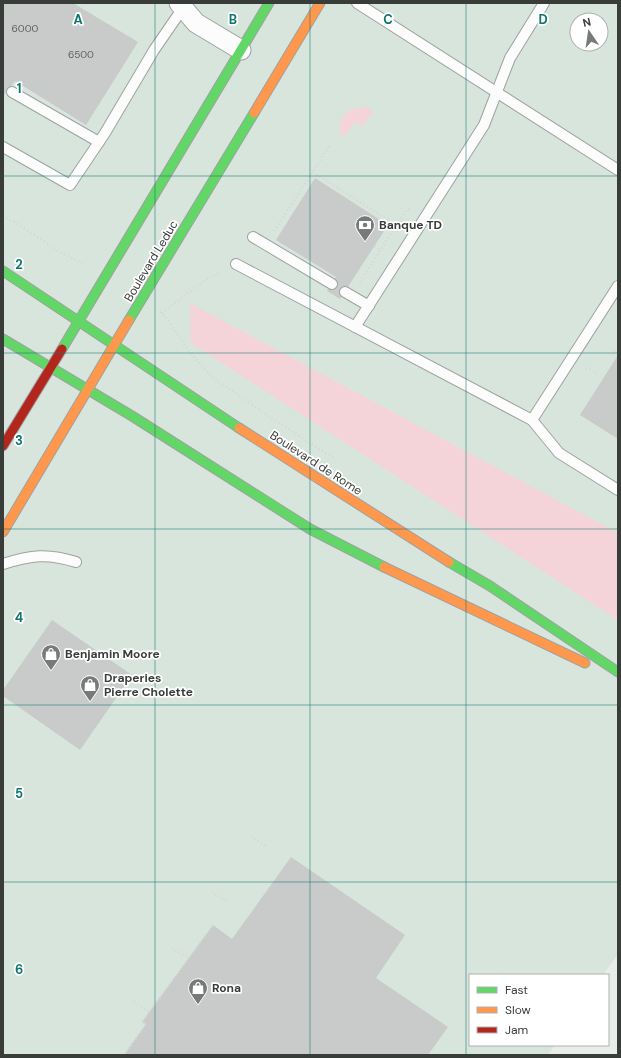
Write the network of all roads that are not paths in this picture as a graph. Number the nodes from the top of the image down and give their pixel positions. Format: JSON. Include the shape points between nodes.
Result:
{"nodes":[{"id":1,"x":269,"y":3,"type":"edge"},
{"id":2,"x":320,"y":3,"type":"edge"},
{"id":3,"x":357,"y":3,"type":"edge"},
{"id":4,"x":544,"y":3,"type":"edge"},
{"id":5,"x":183,"y":5,"type":"edge"},
{"id":6,"x":241,"y":50,"type":"junction"},
{"id":7,"x":12,"y":92,"type":"dead end"},
{"id":8,"x":496,"y":92,"type":"junction"},
{"id":9,"x":99,"y":142,"type":"junction"},
{"id":10,"x":3,"y":147,"type":"edge"},
{"id":11,"x":618,"y":170,"type":"edge"},
{"id":12,"x":253,"y":237,"type":"dead end"},
{"id":13,"x":236,"y":264,"type":"road end"},
{"id":14,"x":3,"y":271,"type":"edge"},
{"id":15,"x":332,"y":284,"type":"dead end"},
{"id":16,"x":618,"y":286,"type":"edge"},
{"id":17,"x":345,"y":292,"type":"dead end"},
{"id":18,"x":369,"y":306,"type":"junction"},
{"id":19,"x":78,"y":322,"type":"junction"},
{"id":20,"x":355,"y":327,"type":"junction"},
{"id":21,"x":3,"y":338,"type":"edge"},
{"id":22,"x":114,"y":346,"type":"junction"},
{"id":23,"x":50,"y":368,"type":"junction"},
{"id":24,"x":87,"y":389,"type":"junction"},
{"id":25,"x":532,"y":420,"type":"junction"},
{"id":26,"x":3,"y":446,"type":"edge"},
{"id":27,"x":618,"y":490,"type":"edge"},
{"id":28,"x":3,"y":532,"type":"edge"},
{"id":29,"x":76,"y":562,"type":"dead end"},
{"id":30,"x":3,"y":564,"type":"edge"},
{"id":31,"x":618,"y":672,"type":"edge"},
{"id":32,"x":618,"y":678,"type":"edge"}],
"edges":[{"from":1,"to":6,"type":"main road"},
{"from":2,"to":22,"type":"main road","name":"Boulevard Leduc"},
{"from":3,"to":8,"type":"lane"},
{"from":4,"to":8,"type":"lane","via":[[510,58]]},
{"from":5,"to":6,"type":"street","via":[[196,23]]},
{"from":5,"to":9,"type":"lane"},
{"from":6,"to":19,"type":"main road"},
{"from":7,"to":9,"type":"lane"},
{"from":8,"to":11,"type":"lane"},
{"from":8,"to":18,"type":"lane","via":[[484,125]]},
{"from":9,"to":10,"type":"lane","via":[[70,185]]},
{"from":12,"to":15,"type":"lane"},
{"from":13,"to":20,"type":"lane"},
{"from":14,"to":19,"type":"main road","name":"Boulevard de Rome"},
{"from":16,"to":25,"type":"lane"},
{"from":17,"to":18,"type":"lane"},
{"from":18,"to":20,"type":"lane"},
{"from":19,"to":22,"type":"main road","name":"Boulevard de Rome"},
{"from":19,"to":23,"type":"main road"},
{"from":20,"to":25,"type":"lane"},
{"from":21,"to":23,"type":"main road"},
{"from":22,"to":24,"type":"main road","name":"Boulevard Leduc"},
{"from":22,"to":31,"type":"main road","name":"Boulevard de Rome","via":[[428,549],[490,586]]},
{"from":23,"to":24,"type":"main road"},
{"from":23,"to":26,"type":"main road"},
{"from":24,"to":28,"type":"main road","name":"Boulevard Leduc"},
{"from":24,"to":32,"type":"main road","via":[[310,529],[355,553]]},
{"from":25,"to":27,"type":"lane","via":[[559,453]]},
{"from":29,"to":30,"type":"lane","via":[[61,557],[36,556]]}]}
